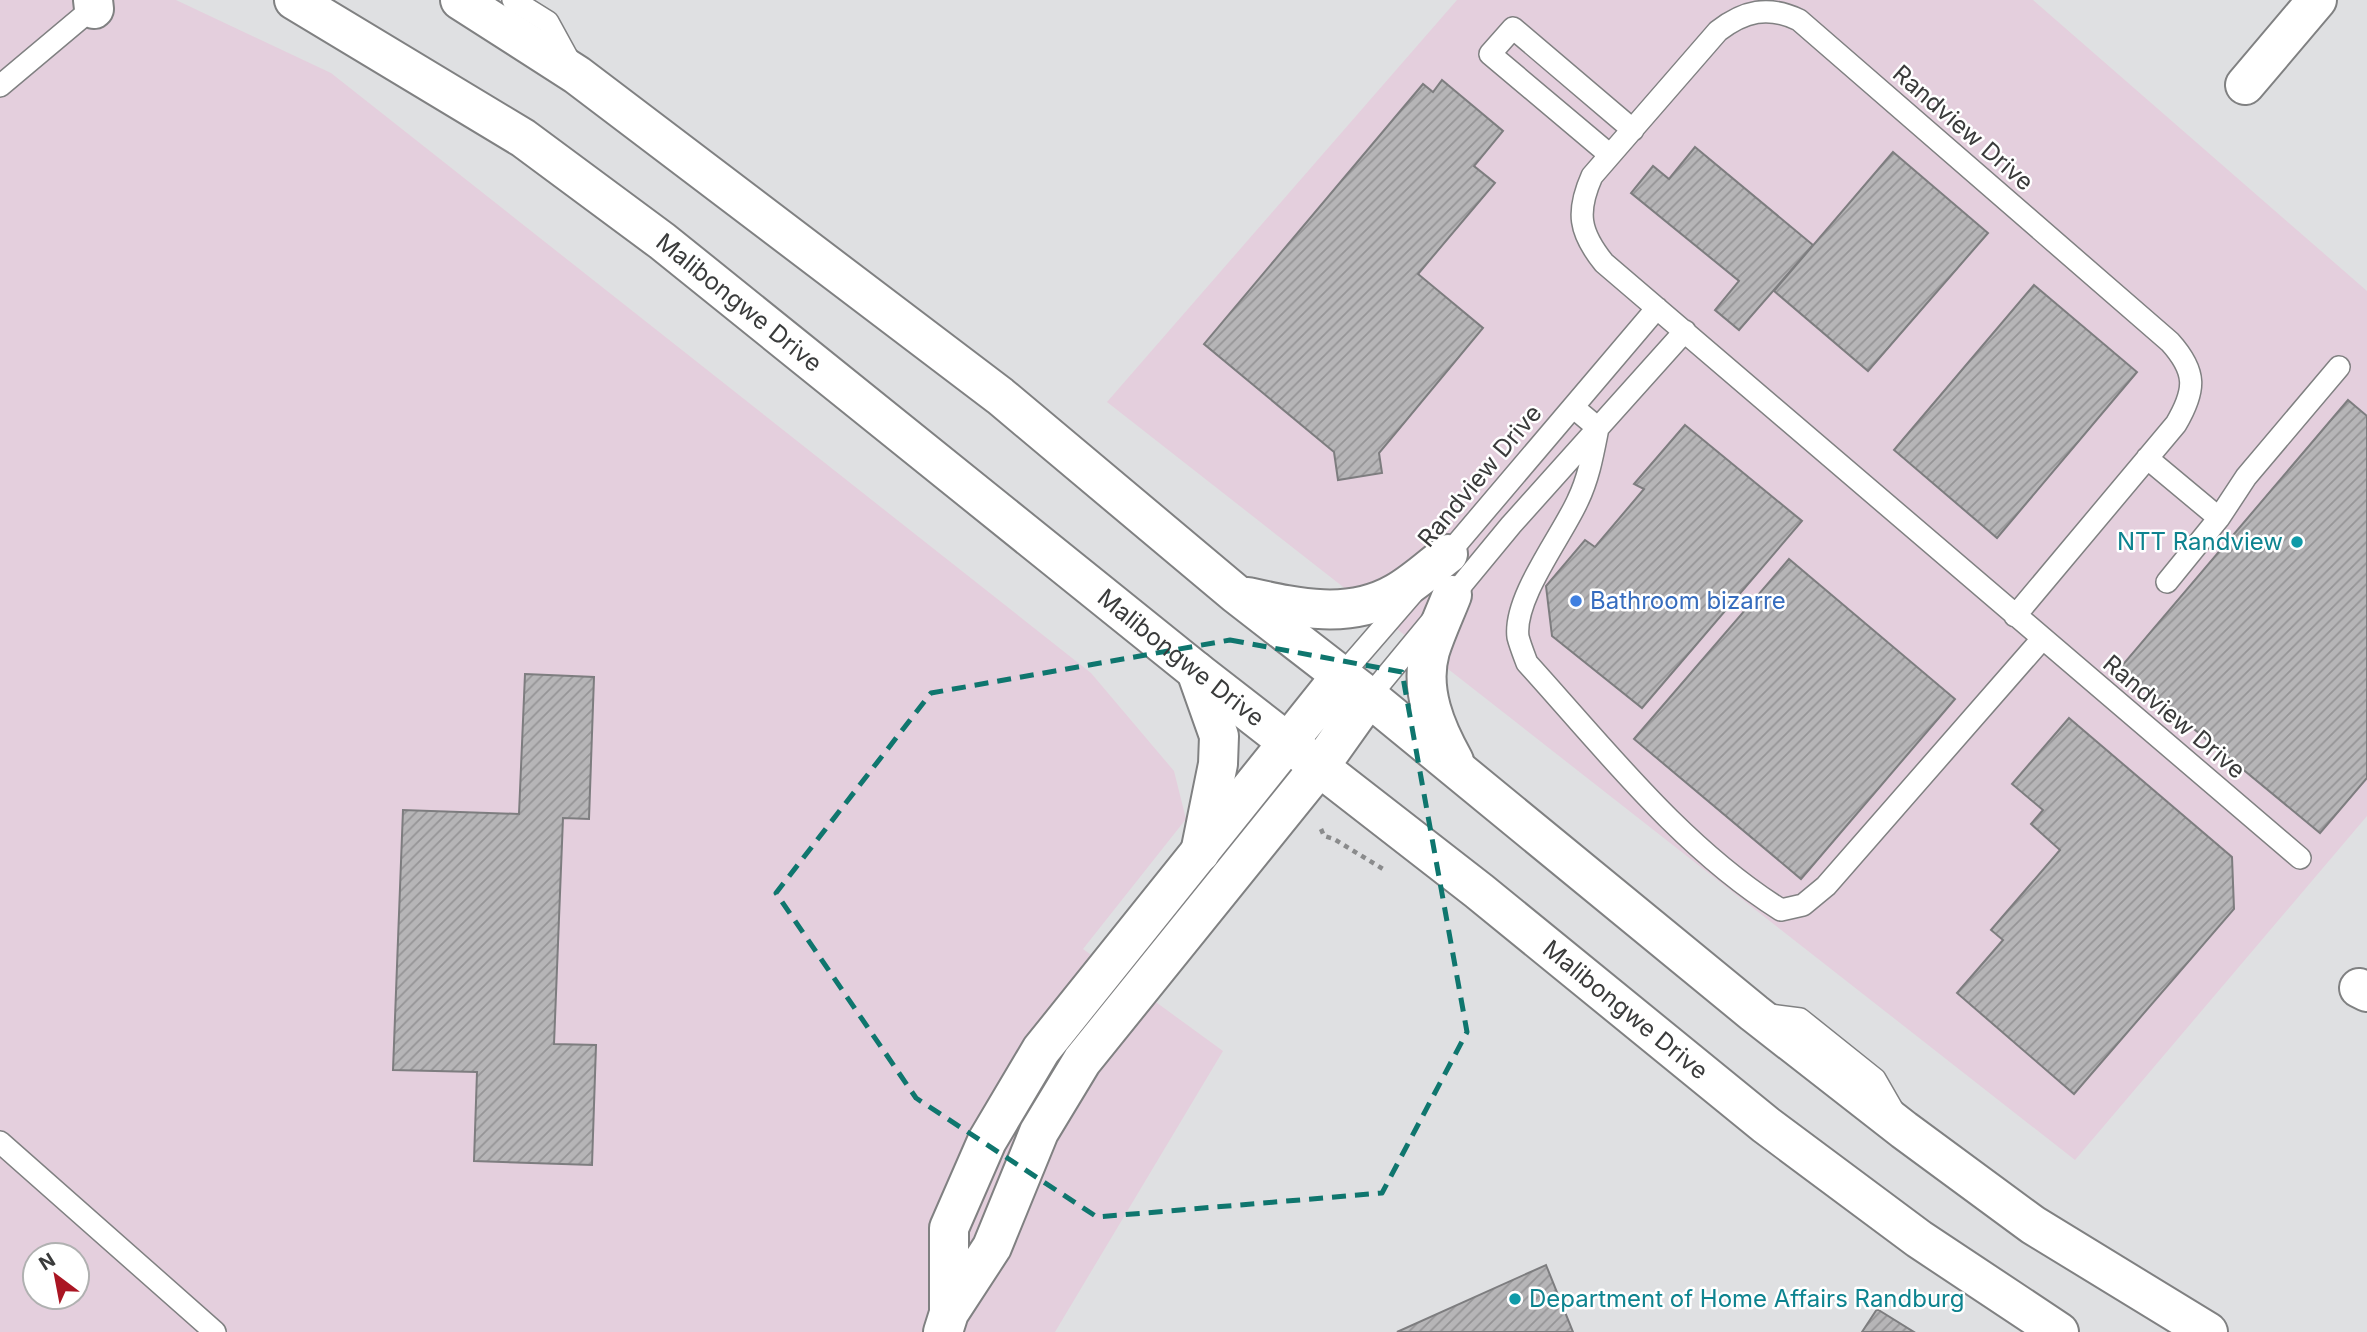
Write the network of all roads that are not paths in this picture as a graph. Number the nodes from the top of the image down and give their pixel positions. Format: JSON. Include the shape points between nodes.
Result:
{"nodes":[{"id":1,"x":294,"y":0,"type":"edge"},
{"id":2,"x":460,"y":0,"type":"edge"},
{"id":3,"x":513,"y":0,"type":"edge"},
{"id":4,"x":2317,"y":0,"type":"edge"},
{"id":5,"x":96,"y":3,"type":"edge"},
{"id":6,"x":577,"y":75,"type":"junction"},
{"id":7,"x":2245,"y":85,"type":"dead end"},
{"id":8,"x":0,"y":86,"type":"edge"},
{"id":9,"x":1633,"y":130,"type":"junction"},
{"id":10,"x":1611,"y":155,"type":"junction"},
{"id":11,"x":1657,"y":308,"type":"junction"},
{"id":12,"x":1685,"y":331,"type":"junction"},
{"id":13,"x":2339,"y":367,"type":"dead end"},
{"id":14,"x":1573,"y":407,"type":"junction"},
{"id":15,"x":1598,"y":428,"type":"junction"},
{"id":16,"x":2147,"y":458,"type":"junction"},
{"id":17,"x":2219,"y":518,"type":"junction"},
{"id":18,"x":1448,"y":554,"type":"junction"},
{"id":19,"x":2168,"y":582,"type":"dead end"},
{"id":20,"x":1236,"y":594,"type":"junction"},
{"id":21,"x":1452,"y":594,"type":"junction"},
{"id":22,"x":2015,"y":616,"type":"junction"},
{"id":23,"x":2042,"y":639,"type":"junction"},
{"id":24,"x":1196,"y":671,"type":"junction"},
{"id":25,"x":1355,"y":686,"type":"junction"},
{"id":26,"x":1289,"y":742,"type":"junction"},
{"id":27,"x":1320,"y":766,"type":"junction"},
{"id":28,"x":1460,"y":771,"type":"junction"},
{"id":29,"x":1200,"y":853,"type":"junction"},
{"id":30,"x":2300,"y":858,"type":"dead end"},
{"id":31,"x":0,"y":1142,"type":"edge"},
{"id":32,"x":946,"y":1323,"type":"edge"},
{"id":33,"x":215,"y":1332,"type":"edge"},
{"id":34,"x":2059,"y":1332,"type":"edge"},
{"id":35,"x":2208,"y":1332,"type":"edge"}],
"edges":[{"from":1,"to":24,"type":"main road","name":"Malibongwe Drive","via":[[523,138],[662,241]]},
{"from":2,"to":6,"type":"main road"},
{"from":3,"to":6,"type":"lane","via":[[548,22]]},
{"from":4,"to":7,"type":"main road"},
{"from":5,"to":8,"type":"lane"},
{"from":6,"to":20,"type":"main road","via":[[1000,396]]},
{"from":9,"to":10,"type":"lane","name":"Randview Drive"},
{"from":9,"to":10,"type":"lane","via":[[1513,28],[1490,54]]},
{"from":9,"to":16,"type":"lane","name":"Randview Drive","via":[[1732,20],[1769,11],[1799,20],[2182,355],[2190,371],[2187,405]]},
{"from":10,"to":11,"type":"lane","name":"Randview Drive","via":[[1592,176],[1584,196],[1581,213],[1586,233],[1604,263]]},
{"from":11,"to":12,"type":"lane","name":"Randview Drive"},
{"from":11,"to":14,"type":"lane","name":"Randview Drive"},
{"from":12,"to":15,"type":"lane"},
{"from":12,"to":22,"type":"lane","name":"Randview Drive"},
{"from":13,"to":17,"type":"lane","via":[[2246,477]]},
{"from":14,"to":15,"type":"lane"},
{"from":14,"to":18,"type":"lane","name":"Randview Drive"},
{"from":15,"to":21,"type":"lane"},
{"from":15,"to":23,"type":"lane","via":[[1579,500],[1522,607],[1518,636],[1527,663],[1659,811],[1781,910],[1803,905],[1826,886]]},
{"from":16,"to":17,"type":"lane"},
{"from":16,"to":22,"type":"lane","name":"Randview Drive"},
{"from":17,"to":19,"type":"lane"},
{"from":18,"to":20,"type":"main road","via":[[1395,593],[1361,606],[1321,610]]},
{"from":18,"to":25,"type":"lane","name":"Randview Drive"},
{"from":20,"to":25,"type":"main road"},
{"from":21,"to":25,"type":"lane"},
{"from":21,"to":28,"type":"main road","via":[[1429,654],[1427,692],[1438,732]]},
{"from":22,"to":23,"type":"lane","name":"Randview Drive"},
{"from":23,"to":30,"type":"lane","name":"Randview Drive"},
{"from":24,"to":26,"type":"main road","name":"Malibongwe Drive"},
{"from":24,"to":29,"type":"main road","via":[[1219,736],[1218,764]]},
{"from":25,"to":26,"type":"main road"},
{"from":25,"to":27,"type":"main road"},
{"from":25,"to":28,"type":"main road"},
{"from":26,"to":27,"type":"main road","name":"Malibongwe Drive"},
{"from":26,"to":29,"type":"main road"},
{"from":27,"to":32,"type":"main road","via":[[1082,1061],[1039,1132],[992,1247]]},
{"from":27,"to":34,"type":"main road","name":"Malibongwe Drive","via":[[1766,1125],[1919,1239]]},
{"from":28,"to":35,"type":"main road","via":[[1904,1130],[2033,1225]]},
{"from":29,"to":32,"type":"main road","via":[[1041,1050],[987,1141],[948,1228]]},
{"from":31,"to":33,"type":"lane"}]}
